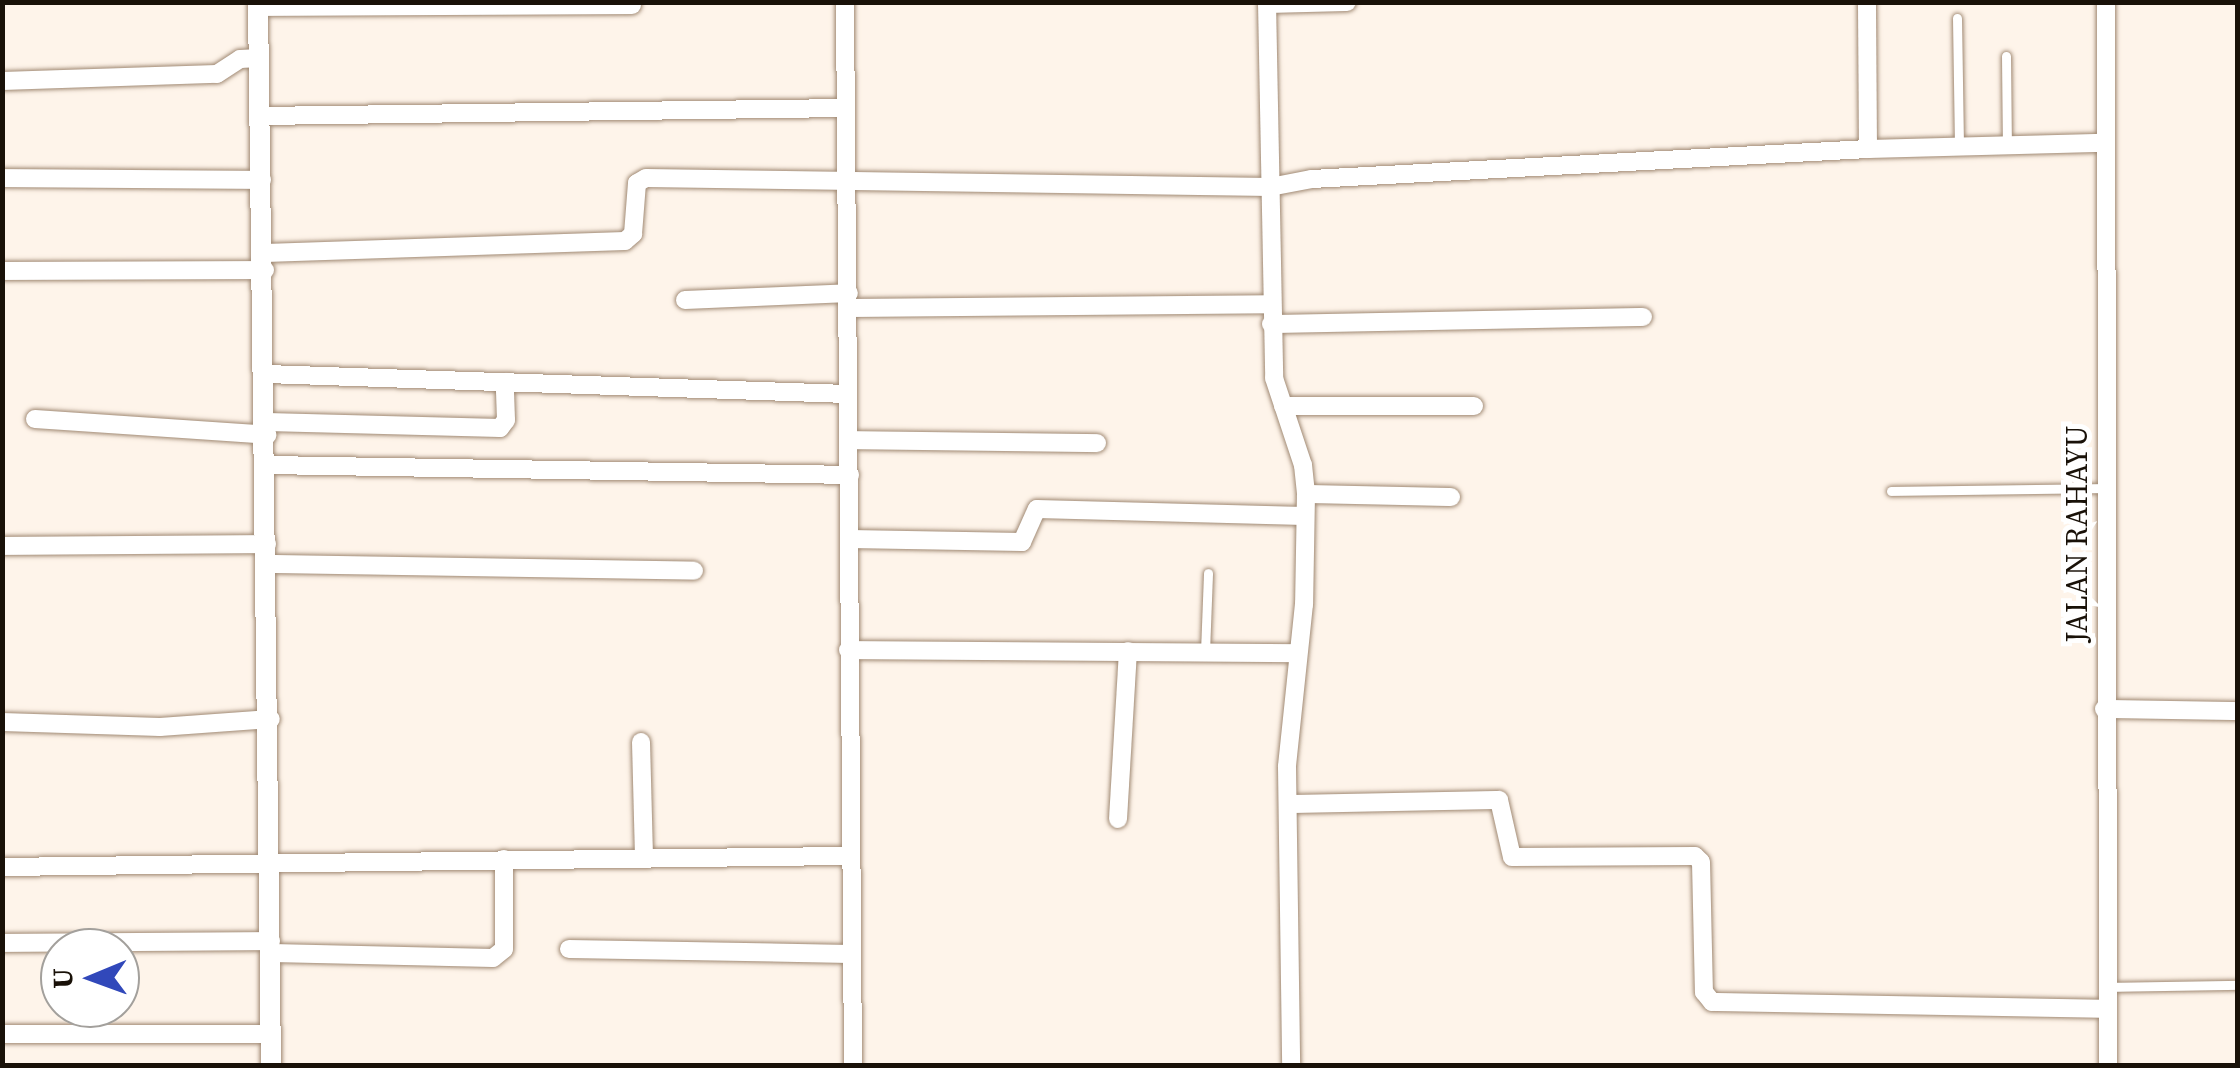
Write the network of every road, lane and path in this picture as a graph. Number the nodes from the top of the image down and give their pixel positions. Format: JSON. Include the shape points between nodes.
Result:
{"nodes":[{"id":1,"x":845,"y":2,"type":"edge"},
{"id":2,"x":1346,"y":2,"type":"edge"},
{"id":3,"x":1867,"y":2,"type":"edge"},
{"id":4,"x":2106,"y":2,"type":"edge"},
{"id":5,"x":1267,"y":3,"type":"edge"},
{"id":6,"x":258,"y":5,"type":"edge"},
{"id":7,"x":632,"y":5,"type":"dead end"},
{"id":8,"x":1956,"y":18,"type":"dead end"},
{"id":9,"x":2006,"y":56,"type":"dead end"},
{"id":10,"x":259,"y":58,"type":"junction"},
{"id":11,"x":2,"y":81,"type":"edge"},
{"id":12,"x":846,"y":108,"type":"junction"},
{"id":13,"x":259,"y":116,"type":"junction"},
{"id":14,"x":2105,"y":144,"type":"junction"},
{"id":15,"x":2007,"y":146,"type":"junction"},
{"id":16,"x":1959,"y":148,"type":"junction"},
{"id":17,"x":1868,"y":149,"type":"junction"},
{"id":18,"x":2,"y":178,"type":"edge"},
{"id":19,"x":847,"y":178,"type":"junction"},
{"id":20,"x":262,"y":180,"type":"junction"},
{"id":21,"x":1270,"y":187,"type":"junction"},
{"id":22,"x":265,"y":261,"type":"junction"},
{"id":23,"x":2,"y":272,"type":"edge"},
{"id":24,"x":686,"y":300,"type":"dead end"},
{"id":25,"x":849,"y":301,"type":"junction"},
{"id":26,"x":1271,"y":304,"type":"junction"},
{"id":27,"x":1643,"y":317,"type":"dead end"},
{"id":28,"x":1271,"y":324,"type":"junction"},
{"id":29,"x":266,"y":374,"type":"junction"},
{"id":30,"x":505,"y":382,"type":"junction"},
{"id":31,"x":848,"y":394,"type":"junction"},
{"id":32,"x":1282,"y":406,"type":"junction"},
{"id":33,"x":1474,"y":406,"type":"dead end"},
{"id":34,"x":35,"y":419,"type":"dead end"},
{"id":35,"x":267,"y":428,"type":"junction"},
{"id":36,"x":850,"y":440,"type":"junction"},
{"id":37,"x":1097,"y":443,"type":"dead end"},
{"id":38,"x":268,"y":464,"type":"junction"},
{"id":39,"x":850,"y":475,"type":"junction"},
{"id":40,"x":2105,"y":488,"type":"junction"},
{"id":41,"x":1890,"y":491,"type":"dead end"},
{"id":42,"x":1306,"y":494,"type":"junction"},
{"id":43,"x":1452,"y":497,"type":"dead end"},
{"id":44,"x":1304,"y":516,"type":"junction"},
{"id":45,"x":850,"y":539,"type":"junction"},
{"id":46,"x":2,"y":546,"type":"edge"},
{"id":47,"x":267,"y":554,"type":"junction"},
{"id":48,"x":694,"y":571,"type":"dead end"},
{"id":49,"x":1208,"y":573,"type":"dead end"},
{"id":50,"x":848,"y":650,"type":"junction"},
{"id":51,"x":1128,"y":652,"type":"junction"},
{"id":52,"x":1205,"y":652,"type":"junction"},
{"id":53,"x":1296,"y":653,"type":"junction"},
{"id":54,"x":2104,"y":709,"type":"junction"},
{"id":55,"x":2238,"y":711,"type":"edge"},
{"id":56,"x":271,"y":719,"type":"junction"},
{"id":57,"x":2,"y":722,"type":"edge"},
{"id":58,"x":642,"y":742,"type":"dead end"},
{"id":59,"x":1288,"y":804,"type":"junction"},
{"id":60,"x":1118,"y":819,"type":"dead end"},
{"id":61,"x":846,"y":856,"type":"junction"},
{"id":62,"x":644,"y":857,"type":"junction"},
{"id":63,"x":273,"y":859,"type":"junction"},
{"id":64,"x":504,"y":859,"type":"junction"},
{"id":65,"x":2,"y":867,"type":"edge"},
{"id":66,"x":2,"y":944,"type":"edge"},
{"id":67,"x":272,"y":947,"type":"junction"},
{"id":68,"x":569,"y":949,"type":"dead end"},
{"id":69,"x":850,"y":954,"type":"junction"},
{"id":70,"x":2238,"y":985,"type":"edge"},
{"id":71,"x":2107,"y":986,"type":"junction"},
{"id":72,"x":2107,"y":1009,"type":"junction"},
{"id":73,"x":2,"y":1034,"type":"edge"},
{"id":74,"x":272,"y":1034,"type":"junction"},
{"id":75,"x":271,"y":1066,"type":"edge"},
{"id":76,"x":852,"y":1066,"type":"edge"},
{"id":77,"x":1291,"y":1066,"type":"edge"},
{"id":78,"x":2108,"y":1066,"type":"edge"}],
"edges":[{"from":1,"to":12,"type":"street"},
{"from":2,"to":5,"type":"street"},
{"from":3,"to":17,"type":"street"},
{"from":4,"to":14,"type":"street","name":"JALAN RAHAYU"},
{"from":5,"to":21,"type":"street"},
{"from":6,"to":7,"type":"street"},
{"from":6,"to":10,"type":"street"},
{"from":8,"to":16,"type":"lane"},
{"from":9,"to":15,"type":"lane"},
{"from":10,"to":11,"type":"street","via":[[240,59],[217,74]]},
{"from":10,"to":13,"type":"street"},
{"from":12,"to":13,"type":"street"},
{"from":12,"to":19,"type":"street"},
{"from":13,"to":20,"type":"street"},
{"from":14,"to":15,"type":"street"},
{"from":14,"to":40,"type":"street","name":"JALAN RAHAYU"},
{"from":15,"to":16,"type":"street"},
{"from":16,"to":17,"type":"street"},
{"from":17,"to":21,"type":"street","via":[[1312,179]]},
{"from":18,"to":20,"type":"street"},
{"from":19,"to":21,"type":"street"},
{"from":19,"to":22,"type":"street","via":[[646,178],[637,183],[633,234],[626,241]]},
{"from":19,"to":25,"type":"street"},
{"from":20,"to":22,"type":"street"},
{"from":21,"to":26,"type":"street"},
{"from":22,"to":23,"type":"street"},
{"from":22,"to":29,"type":"street"},
{"from":24,"to":25,"type":"street"},
{"from":25,"to":26,"type":"street"},
{"from":25,"to":31,"type":"street"},
{"from":26,"to":28,"type":"street"},
{"from":27,"to":28,"type":"street"},
{"from":28,"to":32,"type":"street"},
{"from":29,"to":30,"type":"street"},
{"from":29,"to":35,"type":"street"},
{"from":30,"to":31,"type":"street"},
{"from":30,"to":35,"type":"street","via":[[506,420],[500,428]]},
{"from":31,"to":36,"type":"street"},
{"from":32,"to":33,"type":"street"},
{"from":32,"to":42,"type":"street"},
{"from":34,"to":35,"type":"street"},
{"from":35,"to":38,"type":"street"},
{"from":36,"to":37,"type":"street"},
{"from":36,"to":39,"type":"street"},
{"from":38,"to":39,"type":"street"},
{"from":38,"to":47,"type":"street"},
{"from":39,"to":45,"type":"street"},
{"from":40,"to":41,"type":"lane"},
{"from":40,"to":54,"type":"street","name":"JALAN RAHAYU"},
{"from":42,"to":43,"type":"street"},
{"from":42,"to":44,"type":"street"},
{"from":44,"to":45,"type":"street","via":[[1037,509],[1022,542]]},
{"from":44,"to":53,"type":"street","via":[[1305,589]]},
{"from":45,"to":50,"type":"street"},
{"from":46,"to":47,"type":"street"},
{"from":47,"to":48,"type":"street"},
{"from":47,"to":56,"type":"street"},
{"from":49,"to":52,"type":"lane"},
{"from":50,"to":51,"type":"street"},
{"from":50,"to":61,"type":"street"},
{"from":51,"to":52,"type":"street"},
{"from":51,"to":60,"type":"street"},
{"from":52,"to":53,"type":"street"},
{"from":53,"to":59,"type":"street"},
{"from":54,"to":55,"type":"street"},
{"from":54,"to":71,"type":"street","name":"JALAN RAHAYU"},
{"from":56,"to":57,"type":"street","via":[[160,726]]},
{"from":56,"to":63,"type":"street"},
{"from":58,"to":62,"type":"street"},
{"from":59,"to":72,"type":"street","via":[[1499,800],[1512,856],[1695,856],[1701,862],[1704,992],[1712,1002]]},
{"from":59,"to":77,"type":"street"},
{"from":61,"to":62,"type":"street"},
{"from":61,"to":69,"type":"street"},
{"from":62,"to":64,"type":"street"},
{"from":63,"to":64,"type":"street"},
{"from":63,"to":65,"type":"street"},
{"from":63,"to":67,"type":"street"},
{"from":64,"to":67,"type":"street","via":[[504,949],[493,958]]},
{"from":66,"to":67,"type":"street"},
{"from":67,"to":74,"type":"street"},
{"from":68,"to":69,"type":"street"},
{"from":69,"to":76,"type":"street"},
{"from":70,"to":71,"type":"lane"},
{"from":71,"to":72,"type":"street","name":"JALAN RAHAYU"},
{"from":72,"to":78,"type":"street","name":"JALAN RAHAYU"},
{"from":73,"to":74,"type":"street"},
{"from":74,"to":75,"type":"street"}]}
